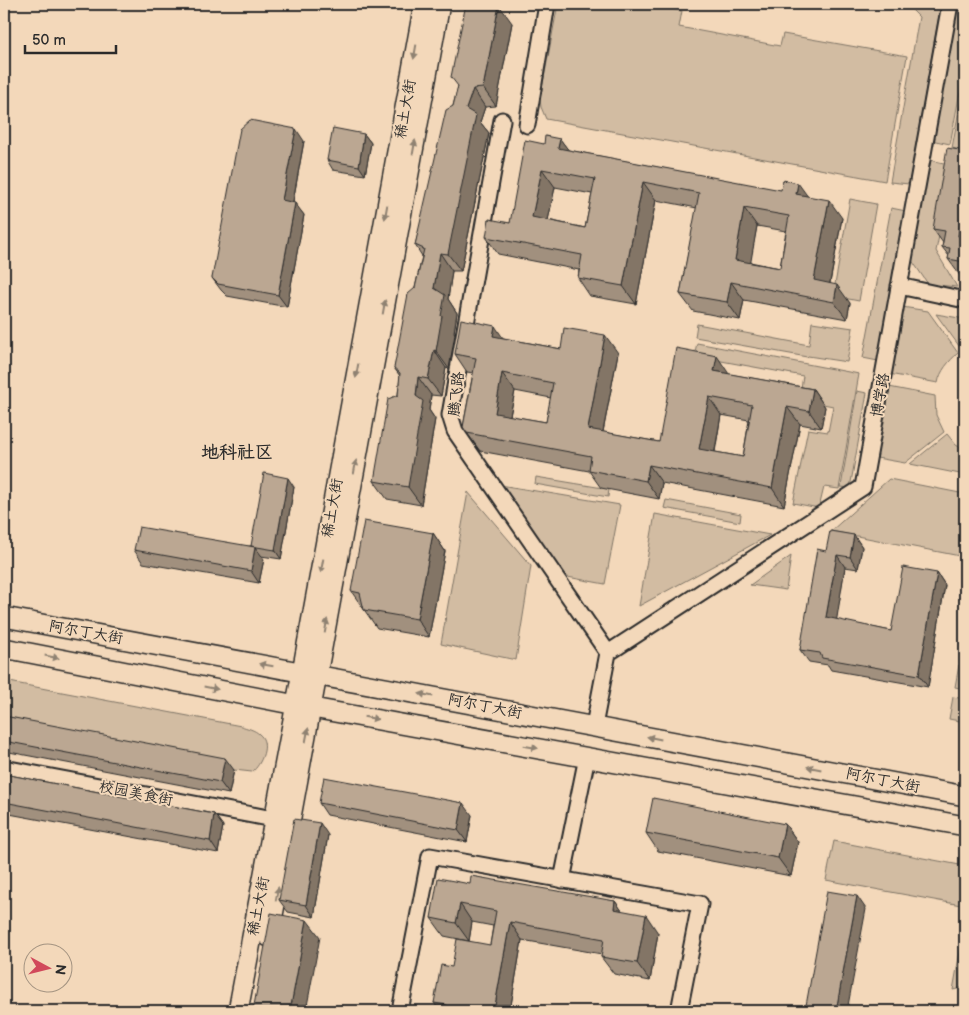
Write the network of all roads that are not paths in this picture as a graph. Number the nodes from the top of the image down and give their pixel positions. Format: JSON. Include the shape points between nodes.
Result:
{"nodes":[{"id":1,"x":424,"y":4,"type":"edge"},
{"id":2,"x":440,"y":4,"type":"edge"},
{"id":3,"x":547,"y":4,"type":"edge"},
{"id":4,"x":950,"y":4,"type":"edge"},
{"id":5,"x":502,"y":120,"type":"dead end"},
{"id":6,"x":527,"y":125,"type":"dead end"},
{"id":7,"x":899,"y":286,"type":"junction"},
{"id":8,"x":965,"y":300,"type":"edge"},
{"id":9,"x":4,"y":617,"type":"edge"},
{"id":10,"x":4,"y":648,"type":"edge"},
{"id":11,"x":608,"y":653,"type":"junction"},
{"id":12,"x":310,"y":673,"type":"junction"},
{"id":13,"x":304,"y":706,"type":"junction"},
{"id":14,"x":594,"y":726,"type":"junction"},
{"id":15,"x":587,"y":757,"type":"junction"},
{"id":16,"x":4,"y":768,"type":"edge"},
{"id":17,"x":965,"y":796,"type":"edge"},
{"id":18,"x":268,"y":818,"type":"dead end"},
{"id":19,"x":965,"y":826,"type":"edge"},
{"id":20,"x":562,"y":880,"type":"junction"},
{"id":21,"x":238,"y":1011,"type":"edge"},
{"id":22,"x":255,"y":1011,"type":"edge"},
{"id":23,"x":400,"y":1011,"type":"edge"},
{"id":24,"x":679,"y":1011,"type":"edge"}],
"edges":[{"from":1,"to":12,"type":"main road","name":"稀土大街","one_way":true},
{"from":12,"to":2,"type":"main road","name":"稀土大街","one_way":true},
{"from":3,"to":6,"type":"street"},
{"from":4,"to":7,"type":"street","name":"博学路"},
{"from":5,"to":11,"type":"street","name":"腾飞路","via":[[450,415],[455,431]]},
{"from":7,"to":8,"type":"street"},
{"from":7,"to":11,"type":"street","name":"博学路","via":[[863,487]]},
{"from":12,"to":9,"type":"main road","name":"阿尔丁大街","one_way":true},
{"from":10,"to":13,"type":"main road","name":"阿尔丁大街","one_way":true},
{"from":11,"to":14,"type":"street"},
{"from":12,"to":13,"type":"main road","name":"稀土大街"},
{"from":14,"to":12,"type":"main road","name":"阿尔丁大街","one_way":true},
{"from":13,"to":15,"type":"main road","name":"阿尔丁大街","one_way":true},
{"from":13,"to":21,"type":"main road","name":"稀土大街"},
{"from":22,"to":13,"type":"main road","name":"稀土大街","one_way":true},
{"from":17,"to":14,"type":"main road","name":"阿尔丁大街","one_way":true},
{"from":15,"to":19,"type":"main road","name":"阿尔丁大街"},
{"from":15,"to":20,"type":"street"},
{"from":16,"to":18,"type":"street","name":"校园美食街"},
{"from":20,"to":23,"type":"street","via":[[430,856]]},
{"from":20,"to":24,"type":"street","via":[[700,904]]}]}
